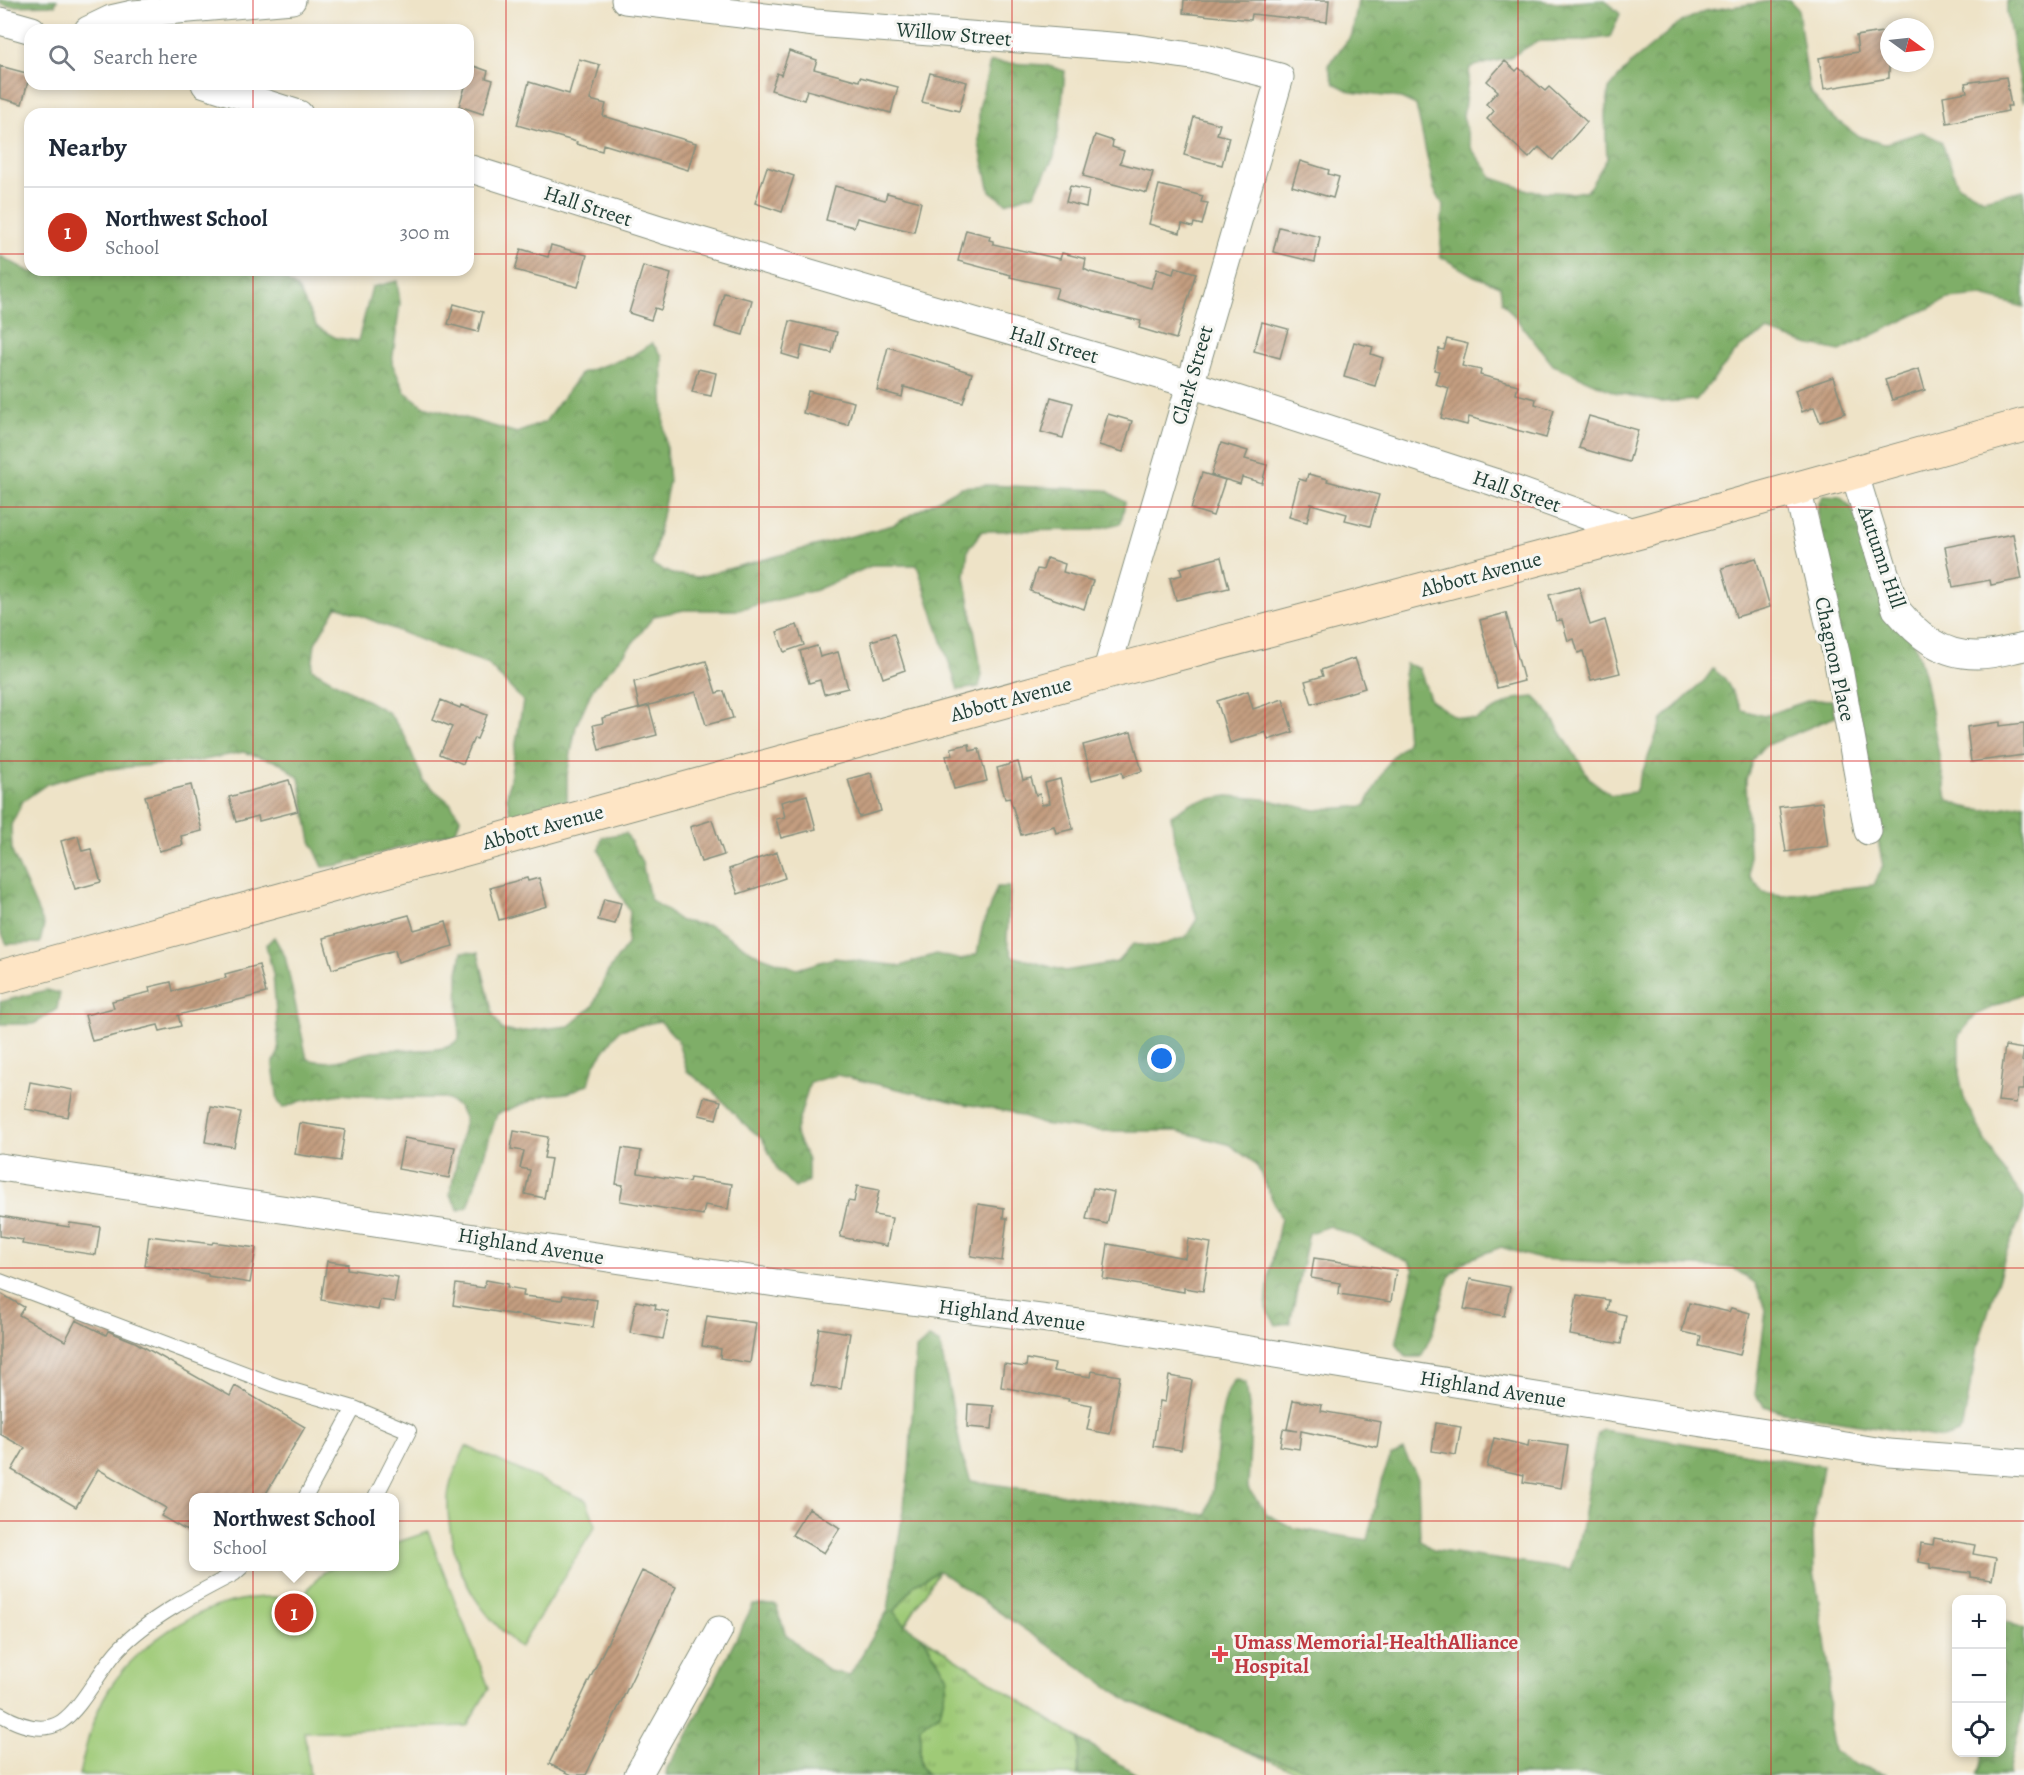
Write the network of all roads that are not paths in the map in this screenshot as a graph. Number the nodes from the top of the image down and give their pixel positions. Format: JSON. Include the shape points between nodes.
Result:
{"nodes":[{"id":1,"x":292,"y":0,"type":"edge"},
{"id":2,"x":625,"y":0,"type":"edge"},
{"id":3,"x":0,"y":21,"type":"edge"},
{"id":4,"x":101,"y":24,"type":"edge"},
{"id":5,"x":24,"y":28,"type":"edge"},
{"id":6,"x":1280,"y":77,"type":"joint"},
{"id":7,"x":224,"y":90,"type":"edge"},
{"id":8,"x":280,"y":108,"type":"edge"},
{"id":9,"x":474,"y":170,"type":"edge"},
{"id":10,"x":1190,"y":384,"type":"junction"},
{"id":11,"x":2024,"y":425,"type":"edge"},
{"id":12,"x":1854,"y":472,"type":"junction"},
{"id":13,"x":1797,"y":488,"type":"junction"},
{"id":14,"x":1635,"y":533,"type":"junction"},
{"id":15,"x":2024,"y":647,"type":"edge"},
{"id":16,"x":1106,"y":673,"type":"junction"},
{"id":17,"x":1868,"y":831,"type":"dead end"},
{"id":18,"x":0,"y":977,"type":"edge"},
{"id":19,"x":0,"y":1167,"type":"edge"},
{"id":20,"x":0,"y":1281,"type":"edge"},
{"id":21,"x":354,"y":1408,"type":"junction"},
{"id":22,"x":2024,"y":1463,"type":"edge"},
{"id":23,"x":307,"y":1493,"type":"edge"},
{"id":24,"x":377,"y":1493,"type":"edge"},
{"id":25,"x":237,"y":1571,"type":"edge"},
{"id":26,"x":719,"y":1630,"type":"dead end"},
{"id":27,"x":0,"y":1714,"type":"edge"},
{"id":28,"x":638,"y":1775,"type":"edge"}],
"edges":[{"from":1,"to":4,"type":"street","via":[[134,14]]},
{"from":2,"to":6,"type":"street","name":"Willow Street","via":[[815,23],[1136,48],[1205,58]]},
{"from":3,"to":5,"type":"street"},
{"from":6,"to":10,"type":"street","name":"Clark Street"},
{"from":7,"to":8,"type":"street"},
{"from":9,"to":10,"type":"street","name":"Hall Street","via":[[663,230]]},
{"from":10,"to":14,"type":"street","name":"Hall Street","via":[[1494,482]]},
{"from":10,"to":16,"type":"street","name":"Clark Street"},
{"from":11,"to":12,"type":"street","name":"Abbott Avenue"},
{"from":12,"to":13,"type":"street","name":"Abbott Avenue"},
{"from":12,"to":15,"type":"street","name":"Autumn Hill","via":[[1896,609],[1909,625],[1921,637],[1958,654],[1979,655]]},
{"from":13,"to":14,"type":"street","name":"Abbott Avenue"},
{"from":13,"to":17,"type":"street","name":"Chagnon Place","via":[[1837,657]]},
{"from":14,"to":16,"type":"street","name":"Abbott Avenue"},
{"from":16,"to":18,"type":"street","name":"Abbott Avenue"},
{"from":19,"to":22,"type":"street","name":"Highland Avenue","via":[[796,1286],[1102,1326],[1889,1453]]},
{"from":20,"to":21,"type":"lane","via":[[278,1386]]},
{"from":21,"to":23,"type":"lane"},
{"from":21,"to":24,"type":"lane","via":[[409,1431]]},
{"from":25,"to":27,"type":"lane","via":[[135,1635],[60,1722],[39,1728]]},
{"from":26,"to":28,"type":"street"}]}
